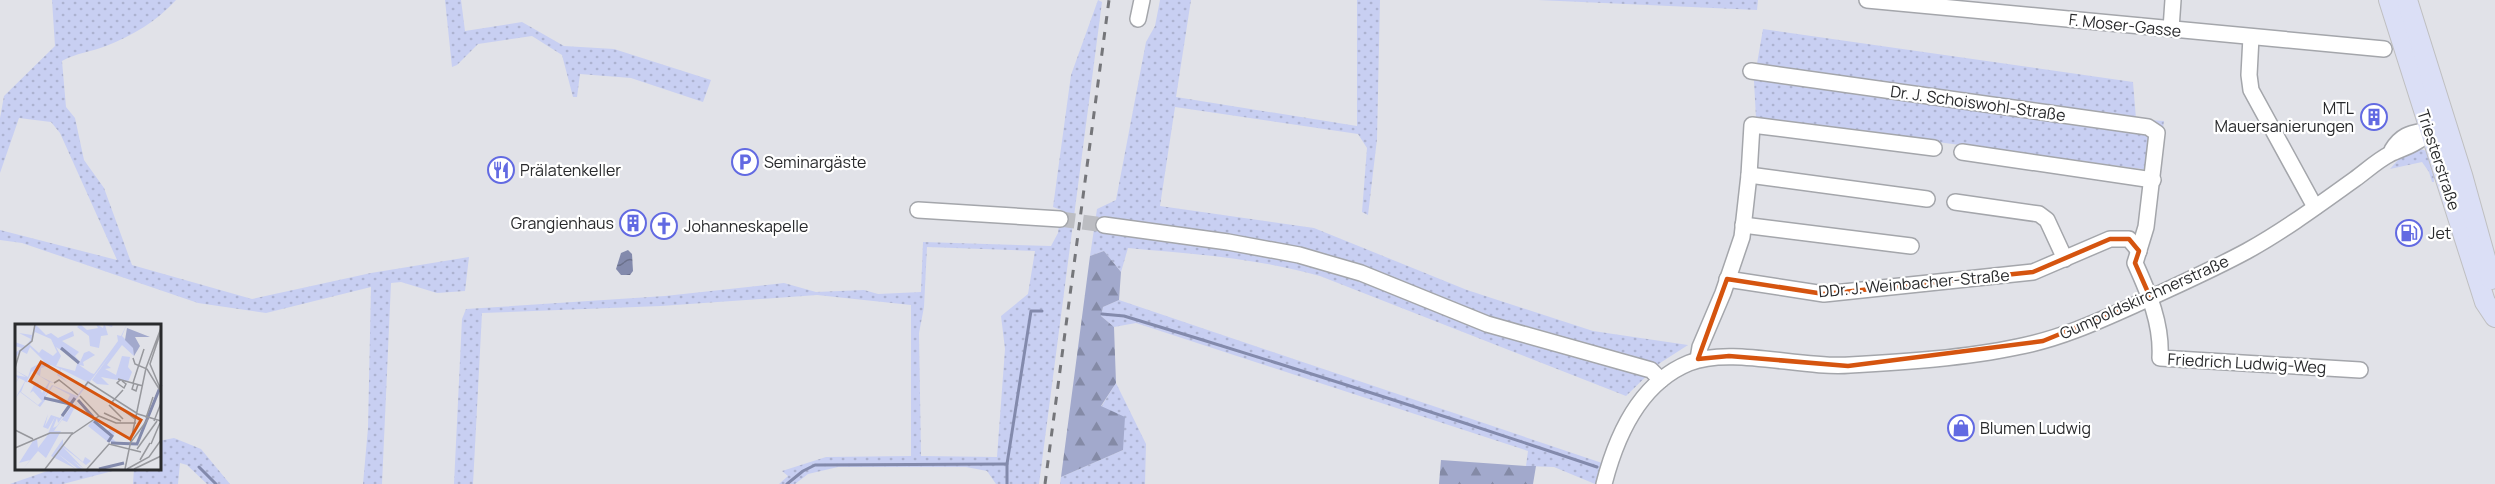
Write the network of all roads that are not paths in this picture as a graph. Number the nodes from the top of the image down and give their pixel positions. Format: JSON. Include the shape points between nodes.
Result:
{"nodes":[{"id":1,"x":1142,"y":0,"type":"edge"},
{"id":2,"x":1867,"y":0,"type":"edge"},
{"id":3,"x":2174,"y":0,"type":"edge"},
{"id":4,"x":2390,"y":0,"type":"edge"},
{"id":5,"x":2407,"y":0,"type":"edge"},
{"id":6,"x":1966,"y":5,"type":"edge"},
{"id":7,"x":1138,"y":19,"type":"dead end"},
{"id":8,"x":2171,"y":29,"type":"junction"},
{"id":9,"x":2252,"y":37,"type":"junction"},
{"id":10,"x":2384,"y":49,"type":"dead end"},
{"id":11,"x":1751,"y":71,"type":"dead end"},
{"id":12,"x":2438,"y":128,"type":"junction"},
{"id":13,"x":1934,"y":148,"type":"dead end"},
{"id":14,"x":1962,"y":152,"type":"dead end"},
{"id":15,"x":1749,"y":175,"type":"junction"},
{"id":16,"x":2153,"y":180,"type":"junction"},
{"id":17,"x":1928,"y":199,"type":"dead end"},
{"id":18,"x":1955,"y":202,"type":"dead end"},
{"id":19,"x":2315,"y":207,"type":"junction"},
{"id":20,"x":918,"y":210,"type":"dead end"},
{"id":21,"x":1060,"y":219,"type":"tunnel mouth"},
{"id":22,"x":1104,"y":225,"type":"tunnel mouth"},
{"id":23,"x":1743,"y":225,"type":"junction"},
{"id":24,"x":1911,"y":246,"type":"dead end"},
{"id":25,"x":2139,"y":251,"type":"junction"},
{"id":26,"x":2065,"y":259,"type":"junction"},
{"id":27,"x":1727,"y":279,"type":"junction"},
{"id":28,"x":2495,"y":294,"type":"edge"},
{"id":29,"x":2150,"y":297,"type":"junction"},
{"id":30,"x":2495,"y":317,"type":"edge"},
{"id":31,"x":1698,"y":359,"type":"junction"},
{"id":32,"x":2360,"y":370,"type":"dead end"},
{"id":33,"x":1661,"y":380,"type":"junction"},
{"id":34,"x":1604,"y":484,"type":"edge"}],
"edges":[{"from":1,"to":7,"type":"street"},
{"from":2,"to":6,"type":"street","name":"F. Moser-Gasse"},
{"from":3,"to":8,"type":"street"},
{"from":4,"to":12,"type":"main road","name":"Triesterstraße"},
{"from":5,"to":12,"type":"main road","name":"Triesterstraße"},
{"from":6,"to":8,"type":"street","name":"F. Moser-Gasse"},
{"from":8,"to":9,"type":"street","name":"F. Moser-Gasse"},
{"from":9,"to":10,"type":"street","name":"F. Moser-Gasse"},
{"from":9,"to":19,"type":"street","via":[[2252,90]]},
{"from":11,"to":16,"type":"street","name":"Dr. J. Schoiswohl-Straße","via":[[2148,127],[2157,133]]},
{"from":12,"to":19,"type":"street","name":"Gumpoldskirchnerstraße","via":[[2417,130],[2403,138],[2389,155]]},
{"from":12,"to":28,"type":"main road","name":"Triesterstraße"},
{"from":12,"to":30,"type":"main road","name":"Triesterstraße","via":[[2485,302]]},
{"from":13,"to":15,"type":"street","via":[[1752,125]]},
{"from":14,"to":16,"type":"street"},
{"from":15,"to":17,"type":"street"},
{"from":15,"to":23,"type":"street"},
{"from":16,"to":25,"type":"street","name":"Dr. J. Schoiswohl-Straße"},
{"from":18,"to":26,"type":"street","via":[[2039,214],[2047,220]]},
{"from":19,"to":29,"type":"street","name":"Gumpoldskirchnerstraße","via":[[2248,251]]},
{"from":20,"to":21,"type":"street"},
{"from":22,"to":33,"type":"street","via":[[1299,255],[1361,273],[1487,324],[1651,370]]},
{"from":23,"to":24,"type":"street"},
{"from":23,"to":27,"type":"street"},
{"from":25,"to":26,"type":"street","name":"DDr. J. Weinbacher-Straße","via":[[2129,239],[2110,238]]},
{"from":25,"to":29,"type":"street","name":"Dr. J. Schoiswohl-Straße","via":[[2135,263]]},
{"from":26,"to":27,"type":"street","name":"DDr. J. Weinbacher-Straße","via":[[2033,272],[1824,294]]},
{"from":27,"to":31,"type":"street"},
{"from":29,"to":31,"type":"street","name":"Gumpoldskirchnerstraße","via":[[2071,332],[2017,348],[1848,366],[1729,356]]},
{"from":29,"to":32,"type":"street","name":"Friedrich Ludwig-Weg","via":[[2161,340],[2160,358]]},
{"from":31,"to":33,"type":"street","name":"Gumpoldskirchnerstraße"},
{"from":33,"to":34,"type":"street","name":"Gumpoldskirchnerstraße","via":[[1624,425]]}]}
